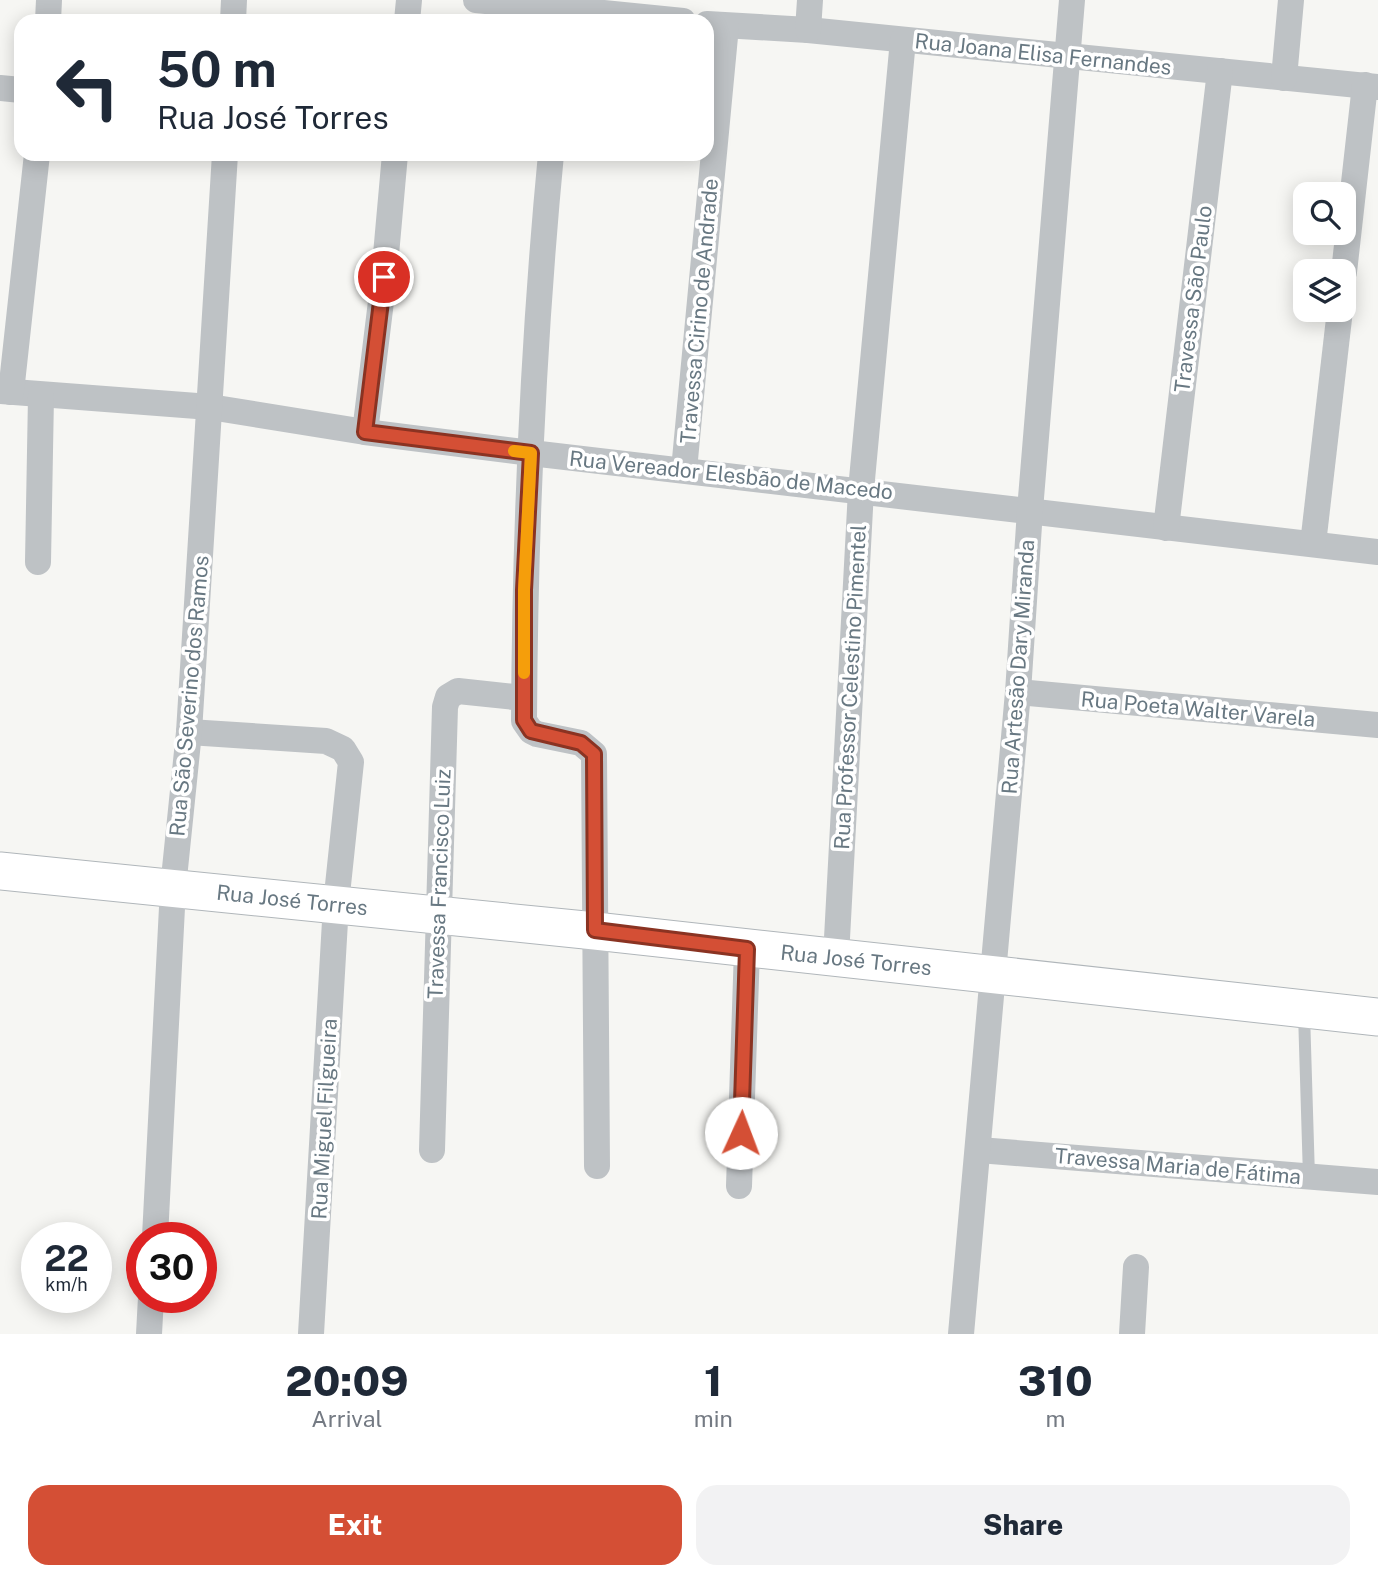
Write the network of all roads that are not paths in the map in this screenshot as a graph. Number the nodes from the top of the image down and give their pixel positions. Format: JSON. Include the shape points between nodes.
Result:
{"nodes":[{"id":1,"x":476,"y":0,"type":"edge"},
{"id":2,"x":810,"y":0,"type":"edge"},
{"id":3,"x":1072,"y":0,"type":"edge"},
{"id":4,"x":1291,"y":0,"type":"edge"},
{"id":5,"x":651,"y":9,"type":"edge"},
{"id":6,"x":553,"y":14,"type":"edge"},
{"id":7,"x":589,"y":14,"type":"edge"},
{"id":8,"x":716,"y":25,"type":"edge"},
{"id":9,"x":808,"y":30,"type":"junction"},
{"id":10,"x":903,"y":40,"type":"junction"},
{"id":11,"x":714,"y":53,"type":"edge"},
{"id":12,"x":1067,"y":58,"type":"junction"},
{"id":13,"x":1220,"y":71,"type":"junction"},
{"id":14,"x":1284,"y":78,"type":"junction"},
{"id":15,"x":1371,"y":86,"type":"edge"},
{"id":16,"x":36,"y":161,"type":"edge"},
{"id":17,"x":225,"y":161,"type":"edge"},
{"id":18,"x":394,"y":161,"type":"edge"},
{"id":19,"x":550,"y":161,"type":"edge"},
{"id":20,"x":706,"y":161,"type":"edge"},
{"id":21,"x":1346,"y":259,"type":"edge"},
{"id":22,"x":1339,"y":322,"type":"edge"},
{"id":23,"x":5,"y":391,"type":"edge"},
{"id":24,"x":41,"y":396,"type":"junction"},
{"id":25,"x":210,"y":407,"type":"junction"},
{"id":26,"x":365,"y":432,"type":"junction"},
{"id":27,"x":531,"y":453,"type":"junction"},
{"id":28,"x":684,"y":470,"type":"junction"},
{"id":29,"x":861,"y":490,"type":"junction"},
{"id":30,"x":1030,"y":510,"type":"junction"},
{"id":31,"x":1166,"y":528,"type":"junction"},
{"id":32,"x":1314,"y":544,"type":"junction"},
{"id":33,"x":1378,"y":552,"type":"edge"},
{"id":34,"x":38,"y":562,"type":"dead end"},
{"id":35,"x":1018,"y":692,"type":"junction"},
{"id":36,"x":524,"y":698,"type":"junction"},
{"id":37,"x":1378,"y":725,"type":"edge"},
{"id":38,"x":189,"y":732,"type":"junction"},
{"id":39,"x":0,"y":872,"type":"edge"},
{"id":40,"x":173,"y":888,"type":"junction"},
{"id":41,"x":336,"y":904,"type":"junction"},
{"id":42,"x":439,"y":915,"type":"junction"},
{"id":43,"x":595,"y":930,"type":"junction"},
{"id":44,"x":747,"y":949,"type":"junction"},
{"id":45,"x":836,"y":957,"type":"junction"},
{"id":46,"x":993,"y":975,"type":"junction"},
{"id":47,"x":1304,"y":1009,"type":"junction"},
{"id":48,"x":1378,"y":1017,"type":"edge"},
{"id":49,"x":432,"y":1150,"type":"dead end"},
{"id":50,"x":979,"y":1150,"type":"junction"},
{"id":51,"x":597,"y":1166,"type":"dead end"},
{"id":52,"x":1309,"y":1177,"type":"junction"},
{"id":53,"x":1378,"y":1182,"type":"edge"},
{"id":54,"x":739,"y":1186,"type":"dead end"},
{"id":55,"x":156,"y":1222,"type":"edge"},
{"id":56,"x":1136,"y":1267,"type":"dead end"},
{"id":57,"x":150,"y":1313,"type":"edge"},
{"id":58,"x":149,"y":1334,"type":"edge"},
{"id":59,"x":311,"y":1334,"type":"edge"},
{"id":60,"x":961,"y":1334,"type":"edge"},
{"id":61,"x":1132,"y":1334,"type":"edge"}],
"edges":[{"from":1,"to":6,"type":"street"},
{"from":2,"to":9,"type":"street"},
{"from":3,"to":12,"type":"street","name":"Rua Artesão Dary Miranda"},
{"from":4,"to":14,"type":"street"},
{"from":5,"to":7,"type":"street"},
{"from":8,"to":9,"type":"street","name":"Rua Joana Elisa Fernandes"},
{"from":8,"to":11,"type":"street","name":"Travessa Cirino de Andrade"},
{"from":9,"to":10,"type":"street","name":"Rua Joana Elisa Fernandes"},
{"from":10,"to":12,"type":"street","name":"Rua Joana Elisa Fernandes"},
{"from":10,"to":29,"type":"street","name":"Rua Professor Celestino Pimentel"},
{"from":12,"to":13,"type":"street","name":"Rua Joana Elisa Fernandes"},
{"from":12,"to":30,"type":"street","name":"Rua Artesão Dary Miranda"},
{"from":13,"to":14,"type":"street","name":"Rua Joana Elisa Fernandes"},
{"from":13,"to":31,"type":"street","name":"Travessa São Paulo"},
{"from":14,"to":15,"type":"street","name":"Rua Joana Elisa Fernandes"},
{"from":15,"to":21,"type":"street"},
{"from":16,"to":23,"type":"street"},
{"from":17,"to":25,"type":"street","name":"Rua São Severino dos Ramos"},
{"from":18,"to":26,"type":"street"},
{"from":19,"to":27,"type":"street"},
{"from":20,"to":28,"type":"street","name":"Travessa Cirino de Andrade"},
{"from":22,"to":32,"type":"street"},
{"from":23,"to":24,"type":"street","name":"Rua Vereador Elesbão de Macedo"},
{"from":24,"to":25,"type":"street","name":"Rua Vereador Elesbão de Macedo"},
{"from":24,"to":34,"type":"street"},
{"from":25,"to":26,"type":"street","name":"Rua Vereador Elesbão de Macedo"},
{"from":25,"to":38,"type":"street","name":"Rua São Severino dos Ramos"},
{"from":26,"to":27,"type":"street","name":"Rua Vereador Elesbão de Macedo"},
{"from":27,"to":28,"type":"street","name":"Rua Vereador Elesbão de Macedo"},
{"from":27,"to":36,"type":"street"},
{"from":28,"to":29,"type":"street","name":"Rua Vereador Elesbão de Macedo"},
{"from":29,"to":30,"type":"street","name":"Rua Vereador Elesbão de Macedo"},
{"from":29,"to":45,"type":"street","name":"Rua Professor Celestino Pimentel"},
{"from":30,"to":31,"type":"street","name":"Rua Vereador Elesbão de Macedo"},
{"from":30,"to":35,"type":"street","name":"Rua Artesão Dary Miranda"},
{"from":31,"to":32,"type":"street","name":"Rua Vereador Elesbão de Macedo"},
{"from":32,"to":33,"type":"street","name":"Rua Vereador Elesbão de Macedo"},
{"from":35,"to":37,"type":"street","name":"Rua Poeta Walter Varela"},
{"from":35,"to":46,"type":"street","name":"Rua Artesão Dary Miranda"},
{"from":36,"to":42,"type":"street","name":"Travessa Francisco Luiz","via":[[457,691],[446,701]]},
{"from":36,"to":43,"type":"street","via":[[528,728],[581,743],[594,754]]},
{"from":38,"to":40,"type":"street","name":"Rua São Severino dos Ramos"},
{"from":38,"to":41,"type":"street","name":"Rua Miguel Filgueira","via":[[326,741],[343,748],[351,762]]},
{"from":39,"to":40,"type":"street","name":"Rua José Torres"},
{"from":40,"to":41,"type":"street","name":"Rua José Torres"},
{"from":40,"to":55,"type":"street","name":"Rua São Severino dos Ramos"},
{"from":41,"to":42,"type":"street","name":"Rua José Torres"},
{"from":41,"to":59,"type":"street","name":"Rua Miguel Filgueira"},
{"from":42,"to":43,"type":"street","name":"Rua José Torres"},
{"from":42,"to":49,"type":"street","name":"Travessa Francisco Luiz"},
{"from":43,"to":44,"type":"street","name":"Rua José Torres"},
{"from":43,"to":51,"type":"street"},
{"from":44,"to":45,"type":"street","name":"Rua José Torres"},
{"from":44,"to":54,"type":"street"},
{"from":45,"to":46,"type":"street","name":"Rua José Torres"},
{"from":46,"to":47,"type":"street","name":"Rua José Torres"},
{"from":46,"to":50,"type":"street","name":"Rua Artesão Dary Miranda"},
{"from":47,"to":48,"type":"street","name":"Rua José Torres"},
{"from":47,"to":52,"type":"lane"},
{"from":50,"to":52,"type":"street","name":"Travessa Maria de Fátima"},
{"from":50,"to":60,"type":"street","name":"Rua Artesão Dary Miranda"},
{"from":52,"to":53,"type":"street","name":"Travessa Maria de Fátima"},
{"from":56,"to":61,"type":"street"},
{"from":57,"to":58,"type":"street"}]}
